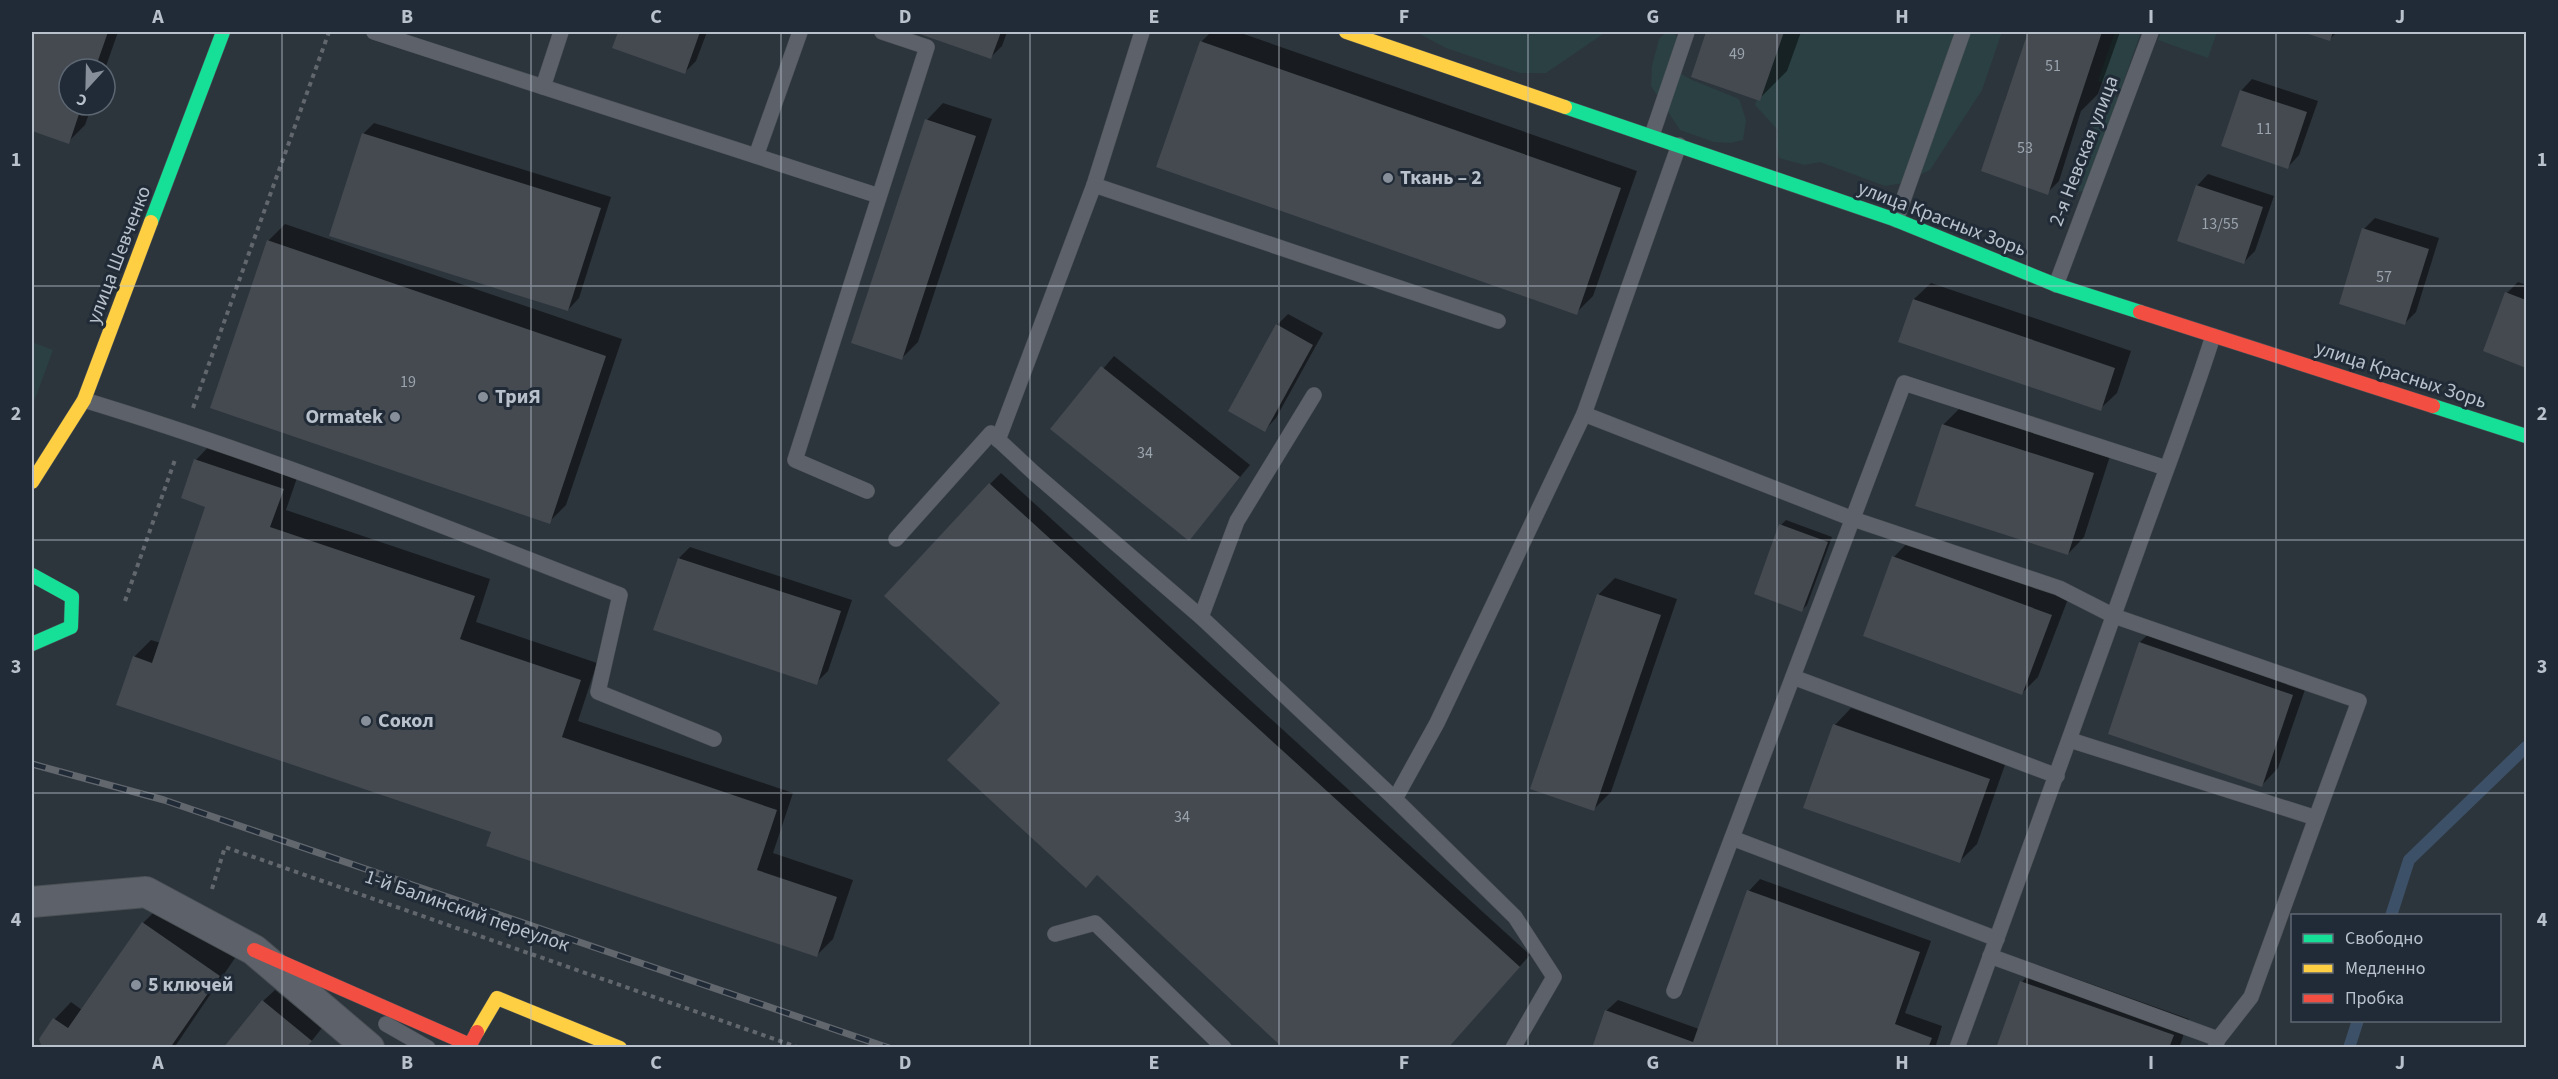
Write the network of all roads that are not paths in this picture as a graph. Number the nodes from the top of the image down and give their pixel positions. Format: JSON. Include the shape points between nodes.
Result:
{"nodes":[{"id":1,"x":223,"y":32,"type":"edge"},
{"id":2,"x":374,"y":32,"type":"edge"},
{"id":3,"x":561,"y":32,"type":"edge"},
{"id":4,"x":800,"y":32,"type":"edge"},
{"id":5,"x":882,"y":32,"type":"edge"},
{"id":6,"x":1142,"y":32,"type":"edge"},
{"id":7,"x":1346,"y":32,"type":"edge"},
{"id":8,"x":1688,"y":32,"type":"edge"},
{"id":9,"x":1963,"y":32,"type":"edge"},
{"id":10,"x":2151,"y":32,"type":"edge"},
{"id":11,"x":543,"y":87,"type":"junction"},
{"id":12,"x":1652,"y":135,"type":"junction"},
{"id":13,"x":1679,"y":145,"type":"junction"},
{"id":14,"x":756,"y":156,"type":"junction"},
{"id":15,"x":1094,"y":185,"type":"junction"},
{"id":16,"x":879,"y":196,"type":"junction"},
{"id":17,"x":1896,"y":220,"type":"junction"},
{"id":18,"x":2056,"y":285,"type":"junction"},
{"id":19,"x":1498,"y":321,"type":"dead end"},
{"id":20,"x":2213,"y":336,"type":"junction"},
{"id":21,"x":1314,"y":395,"type":"dead end"},
{"id":22,"x":84,"y":400,"type":"junction"},
{"id":23,"x":1584,"y":414,"type":"junction"},
{"id":24,"x":2526,"y":436,"type":"edge"},
{"id":25,"x":998,"y":440,"type":"junction"},
{"id":26,"x":2166,"y":468,"type":"junction"},
{"id":27,"x":32,"y":482,"type":"edge"},
{"id":28,"x":867,"y":491,"type":"dead end"},
{"id":29,"x":1853,"y":519,"type":"junction"},
{"id":30,"x":896,"y":539,"type":"dead end"},
{"id":31,"x":32,"y":575,"type":"edge"},
{"id":32,"x":2114,"y":616,"type":"junction"},
{"id":33,"x":1201,"y":617,"type":"junction"},
{"id":34,"x":32,"y":644,"type":"edge"},
{"id":35,"x":1793,"y":677,"type":"junction"},
{"id":36,"x":714,"y":739,"type":"dead end"},
{"id":37,"x":2070,"y":740,"type":"junction"},
{"id":38,"x":2057,"y":776,"type":"junction"},
{"id":39,"x":1395,"y":799,"type":"junction"},
{"id":40,"x":2316,"y":818,"type":"junction"},
{"id":41,"x":1732,"y":838,"type":"junction"},
{"id":42,"x":32,"y":902,"type":"edge"},
{"id":43,"x":1055,"y":934,"type":"dead end"},
{"id":44,"x":1997,"y":939,"type":"junction"},
{"id":45,"x":254,"y":950,"type":"junction"},
{"id":46,"x":1990,"y":956,"type":"junction"},
{"id":47,"x":1674,"y":991,"type":"dead end"},
{"id":48,"x":2217,"y":1043,"type":"edge"},
{"id":49,"x":369,"y":1047,"type":"edge"},
{"id":50,"x":428,"y":1047,"type":"edge"},
{"id":51,"x":620,"y":1047,"type":"edge"},
{"id":52,"x":1224,"y":1047,"type":"edge"},
{"id":53,"x":1513,"y":1047,"type":"edge"},
{"id":54,"x":1957,"y":1047,"type":"edge"}],
"edges":[{"from":1,"to":22,"type":"street","name":"улица Шевченко"},
{"from":2,"to":11,"type":"lane"},
{"from":3,"to":11,"type":"lane"},
{"from":4,"to":14,"type":"lane"},
{"from":5,"to":16,"type":"lane","via":[[927,47]]},
{"from":6,"to":15,"type":"lane"},
{"from":7,"to":12,"type":"street","name":"улица Красных Зорь"},
{"from":8,"to":12,"type":"lane"},
{"from":9,"to":17,"type":"lane"},
{"from":10,"to":18,"type":"lane","name":"2-я Невская улица"},
{"from":11,"to":14,"type":"lane"},
{"from":12,"to":13,"type":"street","name":"улица Красных Зорь"},
{"from":13,"to":17,"type":"street","name":"улица Красных Зорь"},
{"from":13,"to":23,"type":"lane"},
{"from":14,"to":16,"type":"lane"},
{"from":15,"to":19,"type":"lane"},
{"from":15,"to":25,"type":"lane"},
{"from":16,"to":28,"type":"lane","via":[[795,460]]},
{"from":17,"to":18,"type":"street","name":"улица Красных Зорь"},
{"from":18,"to":20,"type":"street","name":"улица Красных Зорь"},
{"from":20,"to":24,"type":"street","name":"улица Красных Зорь"},
{"from":20,"to":26,"type":"lane"},
{"from":21,"to":33,"type":"lane","via":[[1238,521]]},
{"from":22,"to":27,"type":"street","name":"улица Шевченко"},
{"from":22,"to":36,"type":"lane","via":[[424,518],[620,595],[598,692]]},
{"from":23,"to":29,"type":"lane"},
{"from":23,"to":39,"type":"lane","via":[[1437,723]]},
{"from":25,"to":30,"type":"lane","via":[[991,433]]},
{"from":25,"to":33,"type":"lane"},
{"from":26,"to":29,"type":"lane","via":[[1904,383]]},
{"from":26,"to":32,"type":"lane"},
{"from":29,"to":32,"type":"lane","via":[[2059,588]]},
{"from":29,"to":35,"type":"lane"},
{"from":31,"to":34,"type":"street","via":[[72,597],[70,627]]},
{"from":32,"to":37,"type":"lane"},
{"from":32,"to":40,"type":"lane","via":[[2359,701]]},
{"from":33,"to":39,"type":"lane"},
{"from":35,"to":38,"type":"lane"},
{"from":35,"to":41,"type":"lane"},
{"from":37,"to":38,"type":"lane"},
{"from":37,"to":40,"type":"lane"},
{"from":38,"to":44,"type":"lane"},
{"from":39,"to":53,"type":"lane","via":[[1515,917],[1554,977]]},
{"from":40,"to":48,"type":"lane","via":[[2251,997]]},
{"from":41,"to":44,"type":"lane"},
{"from":41,"to":47,"type":"lane"},
{"from":42,"to":45,"type":"street","via":[[146,892]]},
{"from":43,"to":52,"type":"lane","via":[[1095,923]]},
{"from":44,"to":46,"type":"lane"},
{"from":45,"to":49,"type":"street"},
{"from":45,"to":50,"type":"lane"},
{"from":45,"to":51,"type":"street","via":[[470,1045],[497,998]]},
{"from":46,"to":48,"type":"lane"},
{"from":46,"to":54,"type":"lane"}]}
